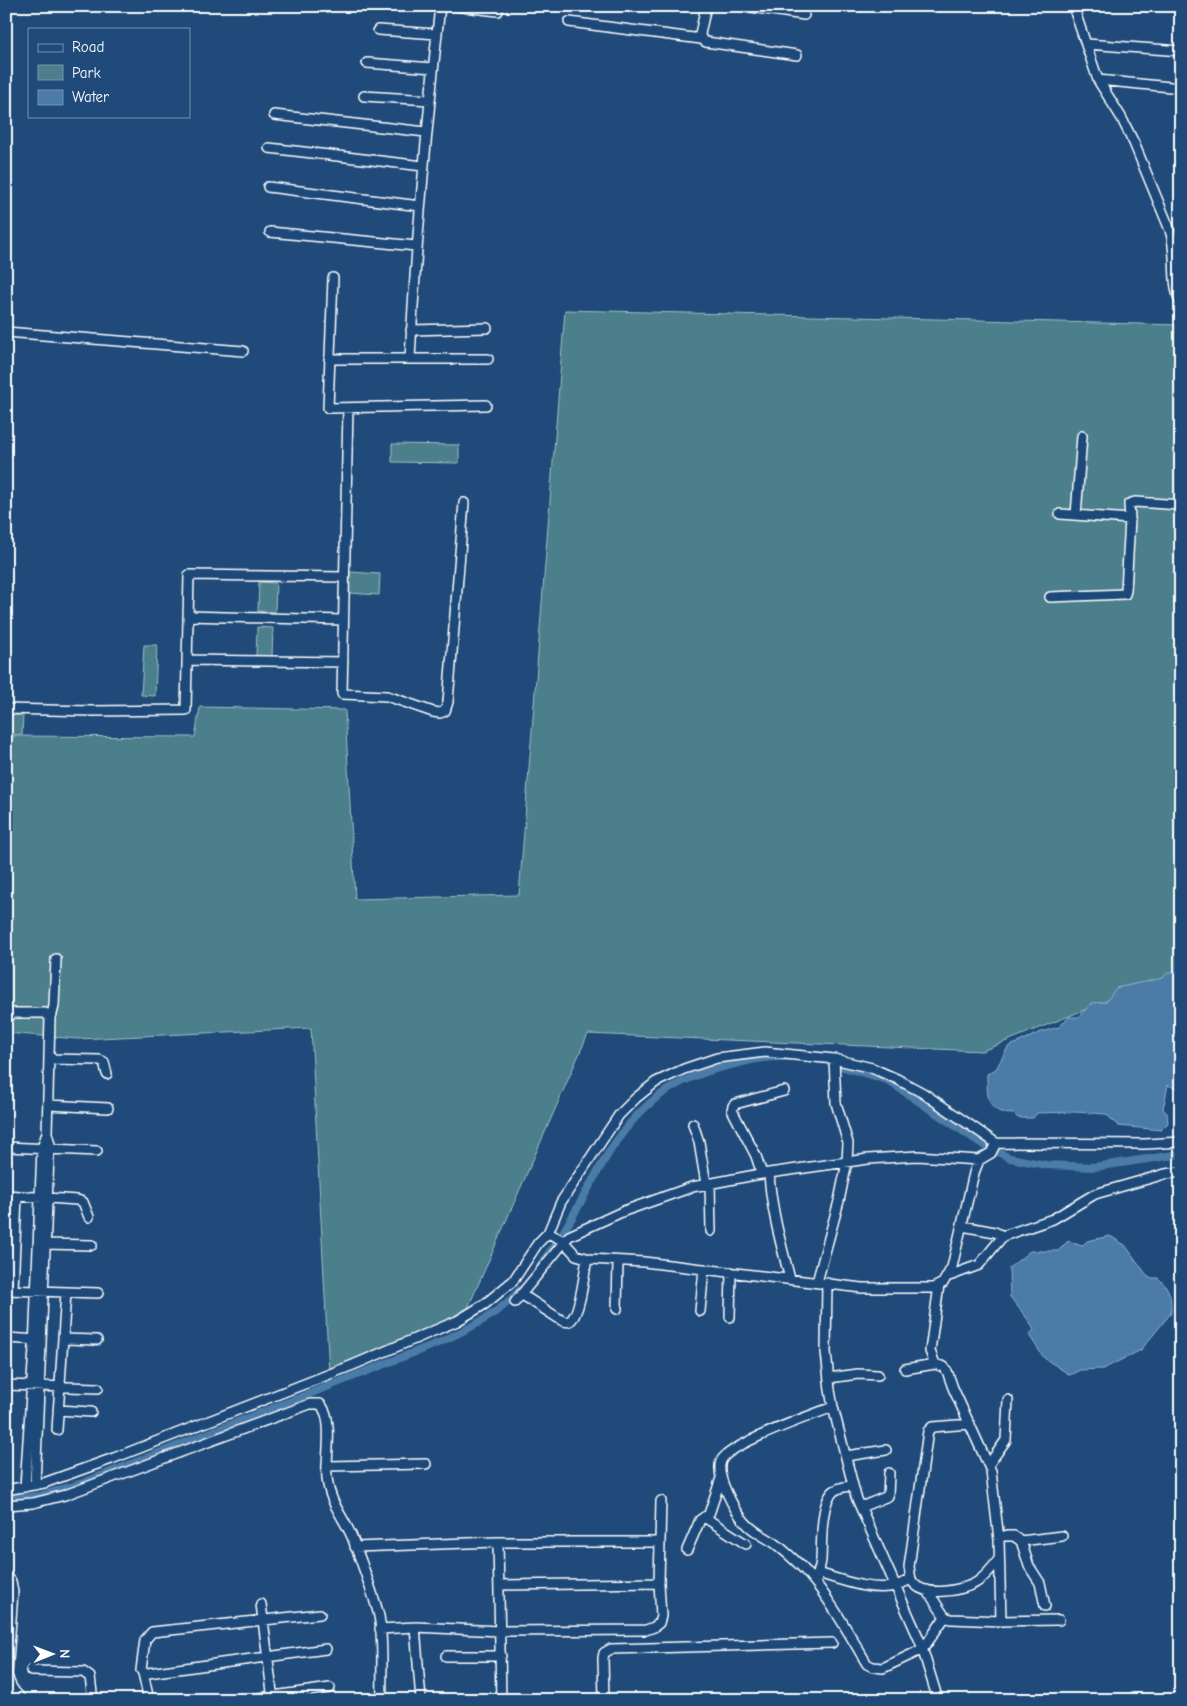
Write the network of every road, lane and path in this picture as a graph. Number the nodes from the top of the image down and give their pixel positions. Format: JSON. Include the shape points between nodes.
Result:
{"nodes":[{"id":1,"x":440,"y":6,"type":"edge"},
{"id":2,"x":455,"y":6,"type":"edge"},
{"id":3,"x":706,"y":6,"type":"edge"},
{"id":4,"x":746,"y":6,"type":"edge"},
{"id":5,"x":1074,"y":6,"type":"edge"},
{"id":6,"x":498,"y":11,"type":"dead end"},
{"id":7,"x":804,"y":15,"type":"dead end"},
{"id":8,"x":569,"y":22,"type":"dead end"},
{"id":9,"x":378,"y":30,"type":"dead end"},
{"id":10,"x":437,"y":34,"type":"junction"},
{"id":11,"x":701,"y":40,"type":"junction"},
{"id":12,"x":1087,"y":44,"type":"junction"},
{"id":13,"x":1181,"y":51,"type":"edge"},
{"id":14,"x":797,"y":55,"type":"dead end"},
{"id":15,"x":367,"y":63,"type":"dead end"},
{"id":16,"x":433,"y":68,"type":"junction"},
{"id":17,"x":1098,"y":80,"type":"junction"},
{"id":18,"x":1181,"y":88,"type":"edge"},
{"id":19,"x":364,"y":96,"type":"dead end"},
{"id":20,"x":430,"y":100,"type":"junction"},
{"id":21,"x":274,"y":115,"type":"dead end"},
{"id":22,"x":426,"y":132,"type":"junction"},
{"id":23,"x":270,"y":148,"type":"dead end"},
{"id":24,"x":423,"y":166,"type":"junction"},
{"id":25,"x":268,"y":187,"type":"dead end"},
{"id":26,"x":420,"y":206,"type":"junction"},
{"id":27,"x":270,"y":232,"type":"dead end"},
{"id":28,"x":416,"y":246,"type":"junction"},
{"id":29,"x":333,"y":278,"type":"dead end"},
{"id":30,"x":1181,"y":304,"type":"edge"},
{"id":31,"x":488,"y":328,"type":"dead end"},
{"id":32,"x":411,"y":330,"type":"junction"},
{"id":33,"x":6,"y":332,"type":"edge"},
{"id":34,"x":244,"y":351,"type":"dead end"},
{"id":35,"x":488,"y":358,"type":"dead end"},
{"id":36,"x":329,"y":359,"type":"junction"},
{"id":37,"x":410,"y":359,"type":"junction"},
{"id":38,"x":486,"y":405,"type":"dead end"},
{"id":39,"x":348,"y":408,"type":"junction"},
{"id":40,"x":1082,"y":436,"type":"dead end"},
{"id":41,"x":464,"y":504,"type":"dead end"},
{"id":42,"x":1181,"y":505,"type":"edge"},
{"id":43,"x":1060,"y":514,"type":"dead end"},
{"id":44,"x":1076,"y":514,"type":"junction"},
{"id":45,"x":1130,"y":519,"type":"junction"},
{"id":46,"x":344,"y":577,"type":"junction"},
{"id":47,"x":1050,"y":598,"type":"dead end"},
{"id":48,"x":188,"y":616,"type":"junction"},
{"id":49,"x":343,"y":620,"type":"junction"},
{"id":50,"x":187,"y":660,"type":"junction"},
{"id":51,"x":343,"y":662,"type":"junction"},
{"id":52,"x":6,"y":710,"type":"edge"},
{"id":53,"x":56,"y":959,"type":"dead end"},
{"id":54,"x":48,"y":1016,"type":"junction"},
{"id":55,"x":6,"y":1018,"type":"edge"},
{"id":56,"x":50,"y":1059,"type":"junction"},
{"id":57,"x":834,"y":1063,"type":"junction"},
{"id":58,"x":107,"y":1074,"type":"dead end"},
{"id":59,"x":784,"y":1091,"type":"dead end"},
{"id":60,"x":48,"y":1105,"type":"junction"},
{"id":61,"x":108,"y":1108,"type":"dead end"},
{"id":62,"x":693,"y":1124,"type":"dead end"},
{"id":63,"x":1181,"y":1142,"type":"edge"},
{"id":64,"x":6,"y":1147,"type":"edge"},
{"id":65,"x":994,"y":1148,"type":"junction"},
{"id":66,"x":46,"y":1149,"type":"junction"},
{"id":67,"x":97,"y":1151,"type":"dead end"},
{"id":68,"x":979,"y":1160,"type":"junction"},
{"id":69,"x":846,"y":1162,"type":"junction"},
{"id":70,"x":1181,"y":1172,"type":"edge"},
{"id":71,"x":766,"y":1173,"type":"junction"},
{"id":72,"x":708,"y":1184,"type":"junction"},
{"id":73,"x":6,"y":1195,"type":"edge"},
{"id":74,"x":17,"y":1196,"type":"junction"},
{"id":75,"x":44,"y":1198,"type":"junction"},
{"id":76,"x":89,"y":1217,"type":"dead end"},
{"id":77,"x":962,"y":1226,"type":"junction"},
{"id":78,"x":711,"y":1230,"type":"dead end"},
{"id":79,"x":1003,"y":1236,"type":"junction"},
{"id":80,"x":558,"y":1238,"type":"junction"},
{"id":81,"x":10,"y":1243,"type":"edge"},
{"id":82,"x":42,"y":1244,"type":"junction"},
{"id":83,"x":92,"y":1244,"type":"dead end"},
{"id":84,"x":587,"y":1259,"type":"junction"},
{"id":85,"x":618,"y":1260,"type":"junction"},
{"id":86,"x":704,"y":1269,"type":"junction"},
{"id":87,"x":731,"y":1272,"type":"junction"},
{"id":88,"x":949,"y":1276,"type":"junction"},
{"id":89,"x":790,"y":1279,"type":"junction"},
{"id":90,"x":816,"y":1282,"type":"junction"},
{"id":91,"x":826,"y":1283,"type":"junction"},
{"id":92,"x":940,"y":1285,"type":"junction"},
{"id":93,"x":9,"y":1290,"type":"edge"},
{"id":94,"x":40,"y":1291,"type":"junction"},
{"id":95,"x":66,"y":1292,"type":"junction"},
{"id":96,"x":98,"y":1293,"type":"dead end"},
{"id":97,"x":617,"y":1308,"type":"dead end"},
{"id":98,"x":700,"y":1311,"type":"dead end"},
{"id":99,"x":730,"y":1317,"type":"dead end"},
{"id":100,"x":6,"y":1338,"type":"edge"},
{"id":101,"x":63,"y":1339,"type":"junction"},
{"id":102,"x":38,"y":1340,"type":"junction"},
{"id":103,"x":97,"y":1340,"type":"dead end"},
{"id":104,"x":935,"y":1364,"type":"junction"},
{"id":105,"x":905,"y":1369,"type":"dead end"},
{"id":106,"x":878,"y":1374,"type":"dead end"},
{"id":107,"x":829,"y":1378,"type":"junction"},
{"id":108,"x":6,"y":1385,"type":"edge"},
{"id":109,"x":35,"y":1386,"type":"junction"},
{"id":110,"x":60,"y":1387,"type":"junction"},
{"id":111,"x":98,"y":1388,"type":"dead end"},
{"id":112,"x":1008,"y":1400,"type":"dead end"},
{"id":113,"x":833,"y":1407,"type":"junction"},
{"id":114,"x":58,"y":1410,"type":"junction"},
{"id":115,"x":91,"y":1412,"type":"dead end"},
{"id":116,"x":970,"y":1424,"type":"junction"},
{"id":117,"x":57,"y":1430,"type":"dead end"},
{"id":118,"x":886,"y":1450,"type":"dead end"},
{"id":119,"x":846,"y":1456,"type":"junction"},
{"id":120,"x":426,"y":1464,"type":"dead end"},
{"id":121,"x":989,"y":1464,"type":"junction"},
{"id":122,"x":327,"y":1466,"type":"junction"},
{"id":123,"x":889,"y":1473,"type":"dead end"},
{"id":124,"x":721,"y":1478,"type":"junction"},
{"id":125,"x":35,"y":1485,"type":"junction"},
{"id":126,"x":853,"y":1485,"type":"junction"},
{"id":127,"x":25,"y":1487,"type":"junction"},
{"id":128,"x":6,"y":1490,"type":"edge"},
{"id":129,"x":661,"y":1501,"type":"dead end"},
{"id":130,"x":6,"y":1505,"type":"edge"},
{"id":131,"x":861,"y":1508,"type":"junction"},
{"id":132,"x":704,"y":1517,"type":"junction"},
{"id":133,"x":999,"y":1536,"type":"junction"},
{"id":134,"x":1062,"y":1536,"type":"dead end"},
{"id":135,"x":1021,"y":1541,"type":"junction"},
{"id":136,"x":498,"y":1542,"type":"junction"},
{"id":137,"x":660,"y":1542,"type":"junction"},
{"id":138,"x":746,"y":1544,"type":"dead end"},
{"id":139,"x":355,"y":1547,"type":"junction"},
{"id":140,"x":688,"y":1550,"type":"dead end"},
{"id":141,"x":999,"y":1559,"type":"junction"},
{"id":142,"x":818,"y":1573,"type":"junction"},
{"id":143,"x":6,"y":1575,"type":"edge"},
{"id":144,"x":911,"y":1579,"type":"junction"},
{"id":145,"x":659,"y":1583,"type":"junction"},
{"id":146,"x":816,"y":1583,"type":"junction"},
{"id":147,"x":499,"y":1585,"type":"junction"},
{"id":148,"x":896,"y":1586,"type":"junction"},
{"id":149,"x":927,"y":1590,"type":"junction"},
{"id":150,"x":261,"y":1604,"type":"dead end"},
{"id":151,"x":1045,"y":1606,"type":"dead end"},
{"id":152,"x":320,"y":1614,"type":"dead end"},
{"id":153,"x":945,"y":1617,"type":"junction"},
{"id":154,"x":1059,"y":1620,"type":"dead end"},
{"id":155,"x":263,"y":1621,"type":"junction"},
{"id":156,"x":1000,"y":1621,"type":"junction"},
{"id":157,"x":415,"y":1627,"type":"junction"},
{"id":158,"x":380,"y":1629,"type":"junction"},
{"id":159,"x":500,"y":1631,"type":"junction"},
{"id":160,"x":832,"y":1643,"type":"dead end"},
{"id":161,"x":326,"y":1649,"type":"dead end"},
{"id":162,"x":923,"y":1649,"type":"junction"},
{"id":163,"x":446,"y":1656,"type":"dead end"},
{"id":164,"x":501,"y":1656,"type":"junction"},
{"id":165,"x":268,"y":1657,"type":"junction"},
{"id":166,"x":31,"y":1671,"type":"dead end"},
{"id":167,"x":143,"y":1672,"type":"junction"},
{"id":168,"x":330,"y":1688,"type":"dead end"},
{"id":169,"x":273,"y":1698,"type":"edge"},
{"id":170,"x":23,"y":1700,"type":"edge"},
{"id":171,"x":93,"y":1700,"type":"edge"},
{"id":172,"x":149,"y":1700,"type":"edge"},
{"id":173,"x":245,"y":1700,"type":"edge"},
{"id":174,"x":382,"y":1700,"type":"edge"},
{"id":175,"x":421,"y":1700,"type":"edge"},
{"id":176,"x":501,"y":1700,"type":"edge"},
{"id":177,"x":604,"y":1700,"type":"edge"},
{"id":178,"x":938,"y":1700,"type":"edge"}],
"edges":[{"from":1,"to":10,"type":"street"},
{"from":2,"to":6,"type":"street"},
{"from":3,"to":11,"type":"street"},
{"from":4,"to":7,"type":"street"},
{"from":5,"to":12,"type":"street"},
{"from":8,"to":11,"type":"street"},
{"from":9,"to":10,"type":"street"},
{"from":10,"to":16,"type":"street"},
{"from":11,"to":14,"type":"street"},
{"from":12,"to":13,"type":"street"},
{"from":12,"to":17,"type":"street"},
{"from":15,"to":16,"type":"street"},
{"from":16,"to":20,"type":"street"},
{"from":17,"to":18,"type":"street"},
{"from":17,"to":30,"type":"street","via":[[1130,135],[1170,230]]},
{"from":19,"to":20,"type":"street"},
{"from":20,"to":22,"type":"street"},
{"from":21,"to":22,"type":"street"},
{"from":22,"to":24,"type":"street"},
{"from":23,"to":24,"type":"street"},
{"from":24,"to":26,"type":"street"},
{"from":25,"to":26,"type":"street"},
{"from":26,"to":28,"type":"street"},
{"from":27,"to":28,"type":"street"},
{"from":28,"to":32,"type":"street"},
{"from":29,"to":36,"type":"street"},
{"from":31,"to":32,"type":"street"},
{"from":32,"to":37,"type":"street"},
{"from":33,"to":34,"type":"street"},
{"from":35,"to":37,"type":"street"},
{"from":36,"to":37,"type":"street"},
{"from":36,"to":39,"type":"street","via":[[328,408]]},
{"from":38,"to":39,"type":"street"},
{"from":39,"to":46,"type":"street"},
{"from":40,"to":44,"type":"street"},
{"from":41,"to":51,"type":"street","via":[[445,711],[433,712],[388,696],[342,694]]},
{"from":42,"to":45,"type":"street","via":[[1131,503],[1128,506]]},
{"from":43,"to":44,"type":"street"},
{"from":44,"to":45,"type":"street"},
{"from":45,"to":47,"type":"street","via":[[1124,594]]},
{"from":46,"to":48,"type":"street","via":[[189,574]]},
{"from":46,"to":49,"type":"street"},
{"from":48,"to":49,"type":"street"},
{"from":48,"to":50,"type":"street"},
{"from":49,"to":51,"type":"street"},
{"from":50,"to":51,"type":"street"},
{"from":50,"to":52,"type":"street","via":[[186,710]]},
{"from":53,"to":54,"type":"street","via":[[54,1006]]},
{"from":54,"to":55,"type":"street","via":[[45,1013],[13,1014]]},
{"from":54,"to":56,"type":"street","via":[[51,1024]]},
{"from":56,"to":58,"type":"street","via":[[100,1060],[104,1062]]},
{"from":56,"to":60,"type":"street"},
{"from":57,"to":65,"type":"street","via":[[872,1068],[897,1078],[923,1093]]},
{"from":57,"to":69,"type":"street","via":[[836,1103],[848,1143]]},
{"from":57,"to":80,"type":"street","via":[[765,1052],[718,1058],[656,1082],[619,1116],[561,1202]]},
{"from":59,"to":71,"type":"street","via":[[732,1106]]},
{"from":60,"to":61,"type":"street"},
{"from":60,"to":66,"type":"street"},
{"from":62,"to":72,"type":"street"},
{"from":63,"to":65,"type":"street","via":[[1004,1145]]},
{"from":64,"to":66,"type":"street"},
{"from":65,"to":68,"type":"street"},
{"from":66,"to":67,"type":"street"},
{"from":66,"to":75,"type":"street"},
{"from":68,"to":69,"type":"street","via":[[917,1156]]},
{"from":68,"to":77,"type":"street"},
{"from":69,"to":71,"type":"street"},
{"from":69,"to":90,"type":"street","via":[[839,1201]]},
{"from":70,"to":79,"type":"street","via":[[1096,1194],[1053,1219]]},
{"from":71,"to":72,"type":"street"},
{"from":71,"to":89,"type":"street"},
{"from":72,"to":78,"type":"street"},
{"from":72,"to":80,"type":"street","via":[[624,1211]]},
{"from":73,"to":74,"type":"street"},
{"from":74,"to":75,"type":"street"},
{"from":74,"to":81,"type":"street"},
{"from":75,"to":76,"type":"street","via":[[83,1202]]},
{"from":75,"to":82,"type":"street"},
{"from":77,"to":79,"type":"street"},
{"from":77,"to":88,"type":"street"},
{"from":79,"to":88,"type":"street","via":[[979,1265]]},
{"from":80,"to":84,"type":"street","via":[[576,1255]]},
{"from":80,"to":84,"type":"street","via":[[518,1298],[561,1320],[570,1321],[580,1299]]},
{"from":80,"to":125,"type":"street","via":[[538,1243],[513,1281],[457,1321],[114,1458]]},
{"from":81,"to":93,"type":"street"},
{"from":82,"to":83,"type":"street"},
{"from":82,"to":94,"type":"street"},
{"from":84,"to":85,"type":"street"},
{"from":85,"to":86,"type":"street"},
{"from":85,"to":97,"type":"street"},
{"from":86,"to":87,"type":"street"},
{"from":86,"to":98,"type":"street"},
{"from":87,"to":89,"type":"street"},
{"from":87,"to":99,"type":"street"},
{"from":88,"to":92,"type":"street"},
{"from":89,"to":90,"type":"street"},
{"from":90,"to":91,"type":"street"},
{"from":91,"to":92,"type":"street","via":[[862,1288],[933,1288]]},
{"from":91,"to":107,"type":"street"},
{"from":92,"to":104,"type":"street","via":[[930,1351]]},
{"from":93,"to":94,"type":"street"},
{"from":94,"to":95,"type":"street"},
{"from":94,"to":102,"type":"street"},
{"from":95,"to":96,"type":"street"},
{"from":95,"to":101,"type":"street"},
{"from":100,"to":102,"type":"street"},
{"from":101,"to":103,"type":"street"},
{"from":101,"to":110,"type":"street"},
{"from":102,"to":109,"type":"street"},
{"from":104,"to":105,"type":"street"},
{"from":104,"to":116,"type":"street","via":[[947,1371]]},
{"from":106,"to":107,"type":"street"},
{"from":107,"to":113,"type":"street"},
{"from":108,"to":109,"type":"street"},
{"from":109,"to":110,"type":"street"},
{"from":109,"to":125,"type":"street"},
{"from":109,"to":127,"type":"street"},
{"from":110,"to":111,"type":"street"},
{"from":110,"to":114,"type":"street"},
{"from":112,"to":121,"type":"street","via":[[1006,1440]]},
{"from":113,"to":119,"type":"street"},
{"from":113,"to":124,"type":"street","via":[[784,1426],[726,1455],[720,1464]]},
{"from":114,"to":115,"type":"street"},
{"from":114,"to":117,"type":"street"},
{"from":116,"to":121,"type":"street"},
{"from":116,"to":144,"type":"street","via":[[932,1427],[928,1431],[909,1568]]},
{"from":118,"to":119,"type":"street"},
{"from":119,"to":126,"type":"street"},
{"from":120,"to":122,"type":"street"},
{"from":121,"to":133,"type":"street"},
{"from":122,"to":130,"type":"street","via":[[327,1418],[322,1406],[310,1404],[64,1495],[33,1503]]},
{"from":122,"to":139,"type":"street","via":[[328,1490]]},
{"from":123,"to":131,"type":"street","via":[[888,1496]]},
{"from":124,"to":132,"type":"street","via":[[709,1514]]},
{"from":124,"to":146,"type":"street","via":[[744,1522],[776,1544]]},
{"from":125,"to":127,"type":"street"},
{"from":126,"to":131,"type":"street"},
{"from":126,"to":142,"type":"street","via":[[839,1488],[830,1496],[822,1524]]},
{"from":127,"to":128,"type":"street"},
{"from":129,"to":137,"type":"street"},
{"from":131,"to":148,"type":"street"},
{"from":132,"to":138,"type":"street"},
{"from":132,"to":140,"type":"street"},
{"from":133,"to":135,"type":"street","via":[[1014,1536]]},
{"from":133,"to":141,"type":"street"},
{"from":134,"to":135,"type":"street"},
{"from":135,"to":151,"type":"street","via":[[1029,1566],[1040,1583]]},
{"from":136,"to":137,"type":"street"},
{"from":136,"to":139,"type":"street"},
{"from":136,"to":147,"type":"street"},
{"from":137,"to":145,"type":"street"},
{"from":139,"to":158,"type":"street","via":[[370,1586]]},
{"from":141,"to":149,"type":"street","via":[[976,1583],[943,1592]]},
{"from":141,"to":156,"type":"street"},
{"from":142,"to":146,"type":"street"},
{"from":142,"to":148,"type":"street","via":[[859,1585]]},
{"from":143,"to":170,"type":"street","via":[[13,1592],[7,1675],[14,1692]]},
{"from":144,"to":148,"type":"street"},
{"from":144,"to":149,"type":"street"},
{"from":145,"to":147,"type":"street"},
{"from":145,"to":159,"type":"street","via":[[661,1616],[659,1623],[646,1630]]},
{"from":146,"to":162,"type":"street","via":[[873,1668],[883,1668]]},
{"from":147,"to":159,"type":"street"},
{"from":148,"to":162,"type":"street"},
{"from":149,"to":153,"type":"street"},
{"from":150,"to":155,"type":"street"},
{"from":152,"to":155,"type":"street"},
{"from":153,"to":156,"type":"street"},
{"from":153,"to":162,"type":"street"},
{"from":154,"to":156,"type":"street"},
{"from":155,"to":165,"type":"street"},
{"from":155,"to":167,"type":"street","via":[[152,1632],[145,1640],[140,1666]]},
{"from":157,"to":158,"type":"street"},
{"from":157,"to":159,"type":"street"},
{"from":157,"to":175,"type":"street"},
{"from":158,"to":174,"type":"street"},
{"from":159,"to":164,"type":"street"},
{"from":160,"to":177,"type":"street","via":[[611,1649],[604,1653],[603,1658]]},
{"from":161,"to":165,"type":"street"},
{"from":162,"to":178,"type":"street"},
{"from":163,"to":164,"type":"street"},
{"from":164,"to":176,"type":"street"},
{"from":165,"to":167,"type":"street"},
{"from":165,"to":169,"type":"street"},
{"from":166,"to":171,"type":"street","via":[[83,1672],[90,1677]]},
{"from":167,"to":172,"type":"street"},
{"from":168,"to":169,"type":"street"},
{"from":169,"to":173,"type":"street"}]}
